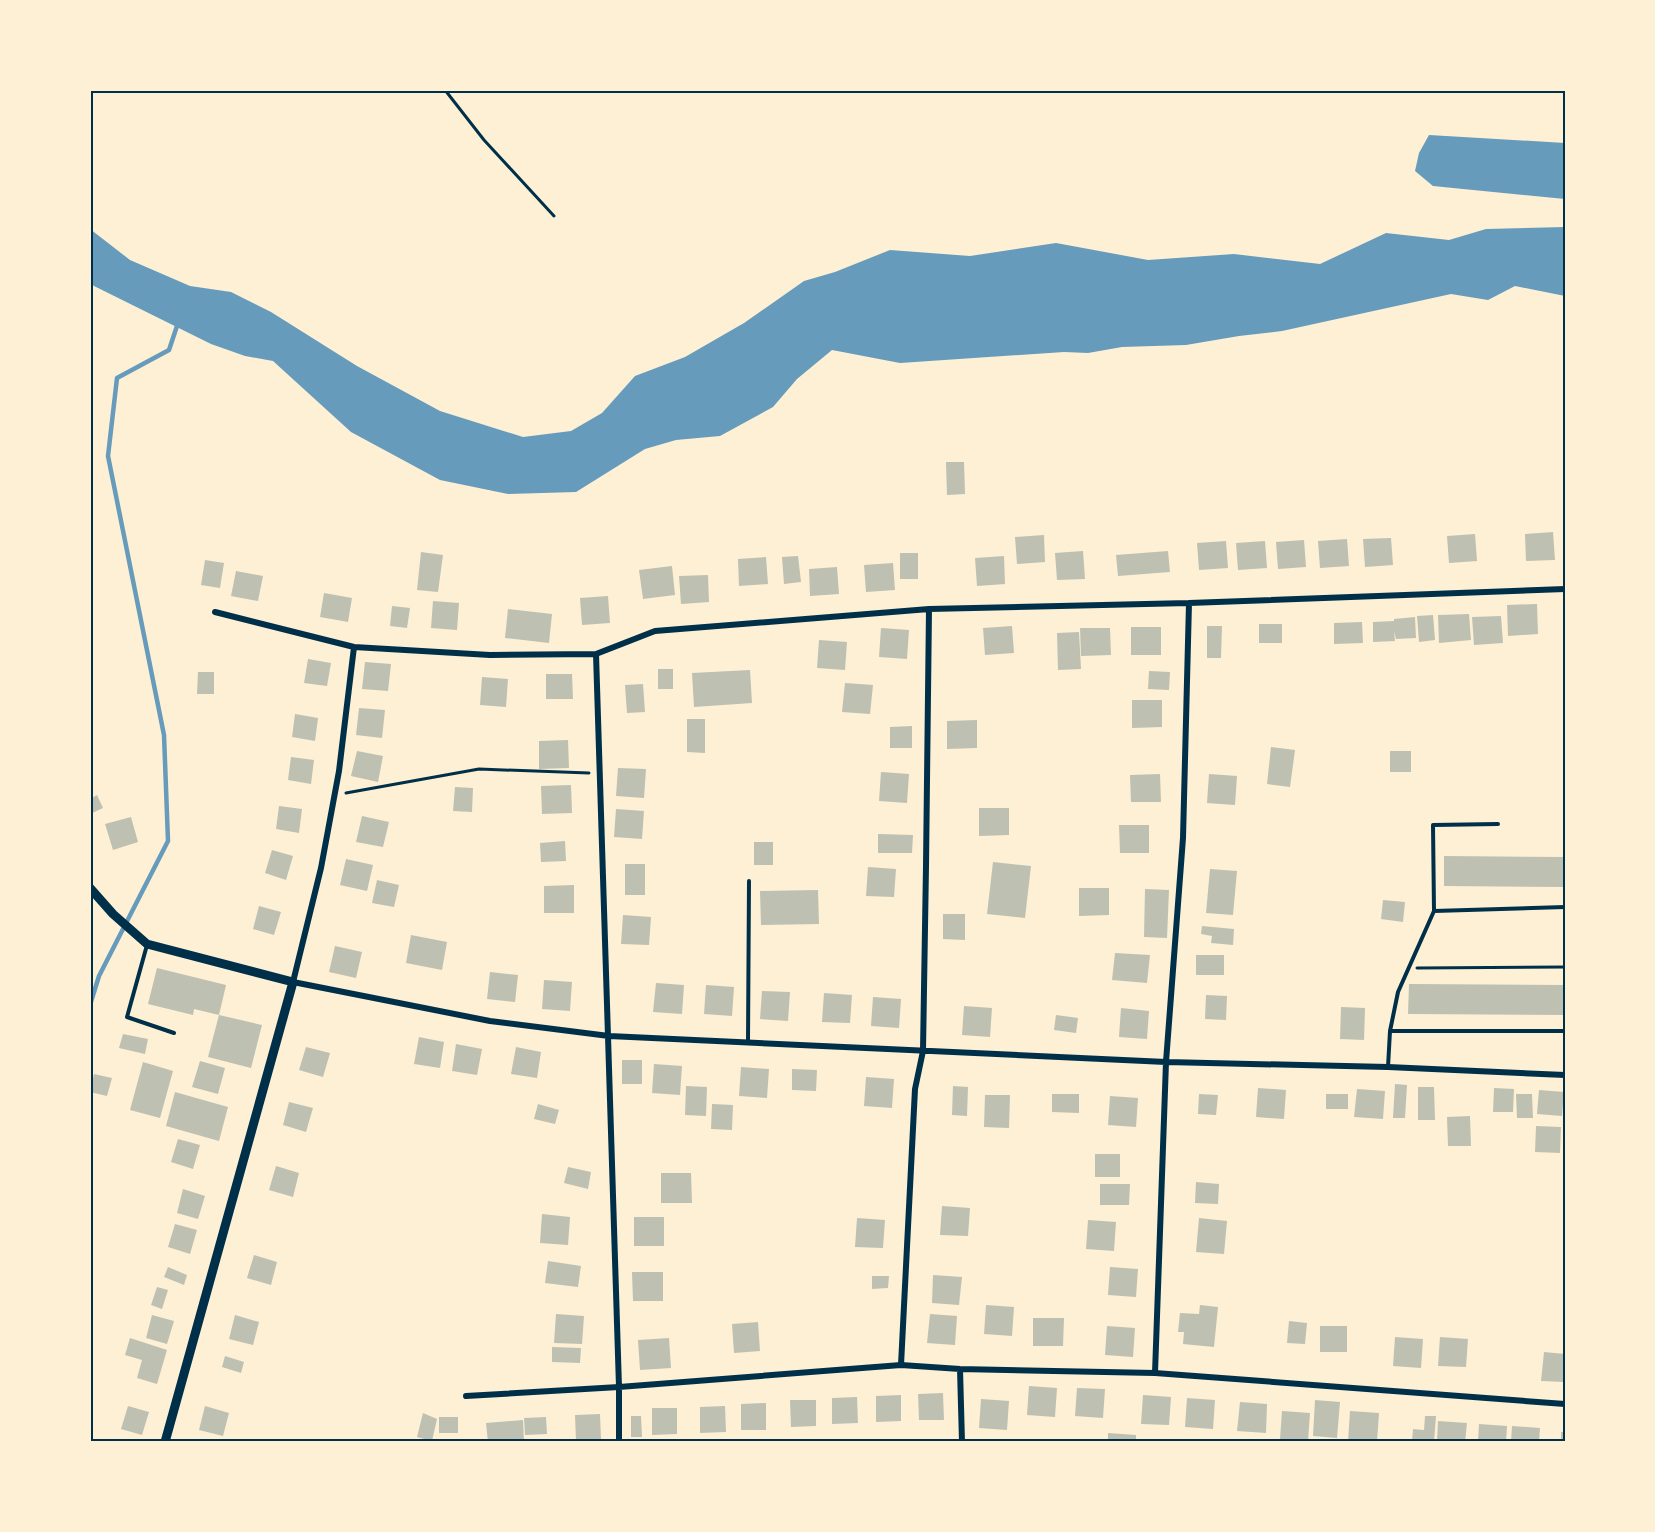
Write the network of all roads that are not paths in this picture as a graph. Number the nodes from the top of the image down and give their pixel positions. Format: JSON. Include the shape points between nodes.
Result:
{"nodes":[{"id":1,"x":1565,"y":589,"type":"edge"},
{"id":2,"x":1189,"y":603,"type":"junction"},
{"id":3,"x":929,"y":609,"type":"junction"},
{"id":4,"x":215,"y":612,"type":"dead end"},
{"id":5,"x":354,"y":647,"type":"junction"},
{"id":6,"x":596,"y":654,"type":"junction"},
{"id":7,"x":1498,"y":824,"type":"dead end"},
{"id":8,"x":749,"y":881,"type":"dead end"},
{"id":9,"x":90,"y":888,"type":"edge"},
{"id":10,"x":1565,"y":907,"type":"edge"},
{"id":11,"x":1434,"y":911,"type":"junction"},
{"id":12,"x":147,"y":944,"type":"junction"},
{"id":13,"x":293,"y":982,"type":"junction"},
{"id":14,"x":1390,"y":1031,"type":"junction"},
{"id":15,"x":1565,"y":1031,"type":"edge"},
{"id":16,"x":174,"y":1033,"type":"dead end"},
{"id":17,"x":609,"y":1036,"type":"junction"},
{"id":18,"x":748,"y":1043,"type":"junction"},
{"id":19,"x":923,"y":1051,"type":"junction"},
{"id":20,"x":1166,"y":1062,"type":"junction"},
{"id":21,"x":1388,"y":1067,"type":"junction"},
{"id":22,"x":1565,"y":1075,"type":"edge"},
{"id":23,"x":901,"y":1365,"type":"junction"},
{"id":24,"x":960,"y":1369,"type":"junction"},
{"id":25,"x":1155,"y":1373,"type":"junction"},
{"id":26,"x":619,"y":1387,"type":"junction"},
{"id":27,"x":466,"y":1396,"type":"dead end"},
{"id":28,"x":1565,"y":1404,"type":"edge"},
{"id":29,"x":165,"y":1442,"type":"edge"},
{"id":30,"x":619,"y":1442,"type":"edge"},
{"id":31,"x":962,"y":1442,"type":"edge"}],
"edges":[{"from":1,"to":2,"type":"street"},
{"from":2,"to":3,"type":"street"},
{"from":2,"to":20,"type":"street","via":[[1183,838]]},
{"from":3,"to":6,"type":"street","via":[[655,631]]},
{"from":3,"to":19,"type":"street"},
{"from":4,"to":5,"type":"street"},
{"from":5,"to":6,"type":"street","via":[[490,655]]},
{"from":5,"to":13,"type":"street","via":[[339,771],[321,868]]},
{"from":6,"to":17,"type":"street"},
{"from":7,"to":11,"type":"lane","via":[[1433,825]]},
{"from":8,"to":18,"type":"lane"},
{"from":9,"to":12,"type":"street"},
{"from":10,"to":11,"type":"lane"},
{"from":11,"to":14,"type":"lane","via":[[1398,992]]},
{"from":12,"to":13,"type":"street"},
{"from":12,"to":16,"type":"lane","via":[[127,1017]]},
{"from":13,"to":17,"type":"street","via":[[490,1021]]},
{"from":13,"to":29,"type":"street"},
{"from":14,"to":15,"type":"lane"},
{"from":14,"to":21,"type":"lane"},
{"from":17,"to":18,"type":"street"},
{"from":17,"to":26,"type":"street"},
{"from":18,"to":19,"type":"street"},
{"from":19,"to":20,"type":"street"},
{"from":19,"to":23,"type":"street","via":[[915,1089]]},
{"from":20,"to":21,"type":"street"},
{"from":20,"to":25,"type":"street"},
{"from":21,"to":22,"type":"street"},
{"from":23,"to":24,"type":"street"},
{"from":23,"to":26,"type":"street"},
{"from":24,"to":25,"type":"street"},
{"from":24,"to":31,"type":"street"},
{"from":25,"to":28,"type":"street"},
{"from":26,"to":27,"type":"street"},
{"from":26,"to":30,"type":"street"}]}
